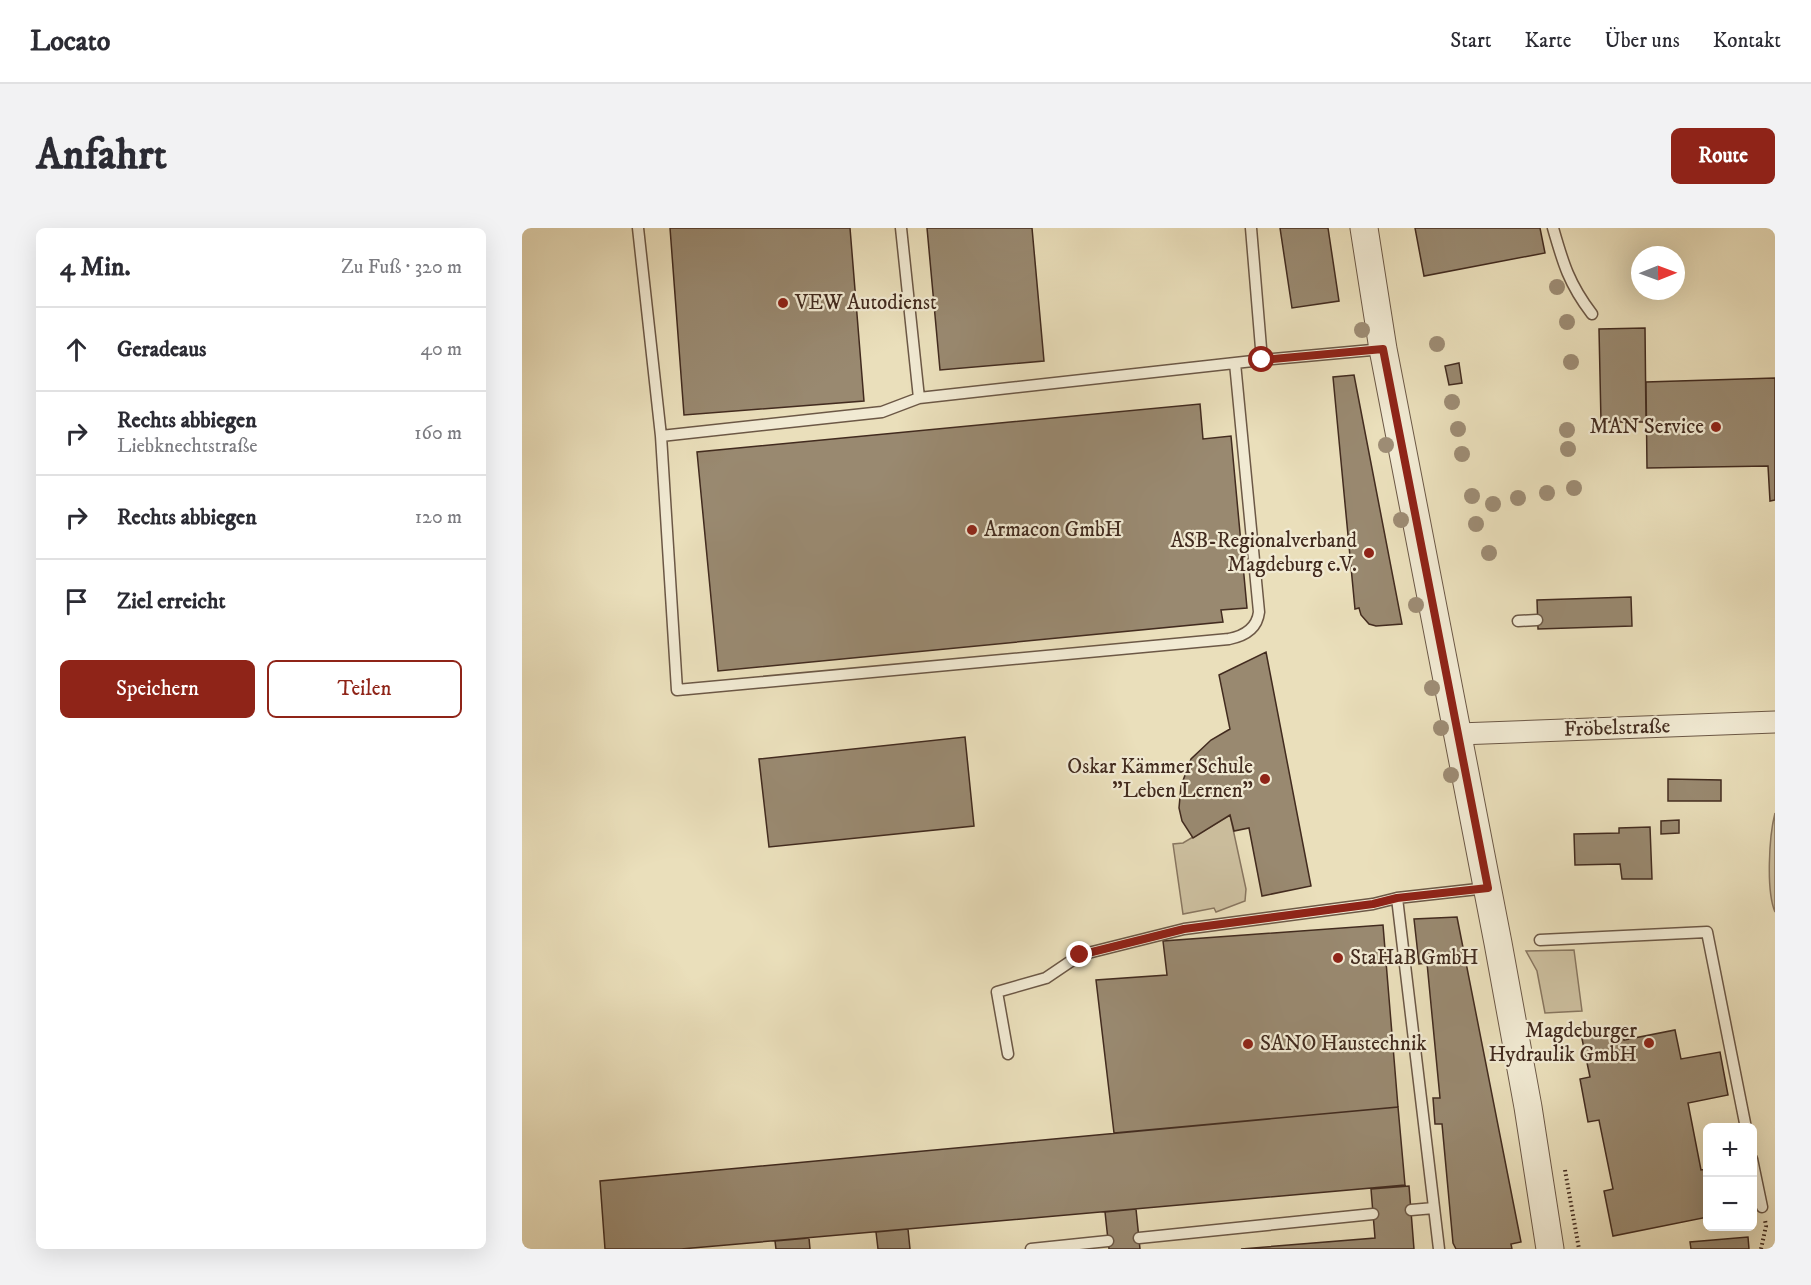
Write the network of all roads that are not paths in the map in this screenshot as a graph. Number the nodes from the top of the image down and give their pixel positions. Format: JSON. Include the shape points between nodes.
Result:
{"nodes":[{"id":1,"x":638,"y":228,"type":"edge"},
{"id":2,"x":901,"y":228,"type":"edge"},
{"id":3,"x":1251,"y":228,"type":"edge"},
{"id":4,"x":1364,"y":228,"type":"edge"},
{"id":5,"x":1553,"y":228,"type":"edge"},
{"id":6,"x":1592,"y":314,"type":"dead end"},
{"id":7,"x":1383,"y":349,"type":"junction"},
{"id":8,"x":1262,"y":360,"type":"junction"},
{"id":9,"x":1235,"y":363,"type":"junction"},
{"id":10,"x":919,"y":398,"type":"junction"},
{"id":11,"x":661,"y":436,"type":"junction"},
{"id":12,"x":1537,"y":620,"type":"dead end"},
{"id":13,"x":1518,"y":621,"type":"dead end"},
{"id":14,"x":1775,"y":722,"type":"edge"},
{"id":15,"x":1459,"y":734,"type":"junction"},
{"id":16,"x":1488,"y":888,"type":"junction"},
{"id":17,"x":1397,"y":898,"type":"junction"},
{"id":18,"x":1540,"y":940,"type":"dead end"},
{"id":19,"x":1008,"y":1054,"type":"dead end"},
{"id":20,"x":1745,"y":1123,"type":"edge"},
{"id":21,"x":1756,"y":1177,"type":"edge"},
{"id":22,"x":1762,"y":1207,"type":"road end"},
{"id":23,"x":1434,"y":1208,"type":"junction"},
{"id":24,"x":1411,"y":1210,"type":"dead end"},
{"id":25,"x":1373,"y":1214,"type":"dead end"},
{"id":26,"x":1139,"y":1238,"type":"dead end"},
{"id":27,"x":1108,"y":1241,"type":"dead end"},
{"id":28,"x":1031,"y":1249,"type":"edge"},
{"id":29,"x":1439,"y":1249,"type":"edge"},
{"id":30,"x":1550,"y":1249,"type":"edge"}],
"edges":[{"from":1,"to":11,"type":"lane"},
{"from":2,"to":10,"type":"lane"},
{"from":3,"to":8,"type":"lane"},
{"from":4,"to":7,"type":"street"},
{"from":5,"to":6,"type":"lane","via":[[1568,277]]},
{"from":7,"to":8,"type":"lane"},
{"from":7,"to":15,"type":"street"},
{"from":8,"to":9,"type":"lane"},
{"from":9,"to":10,"type":"lane"},
{"from":9,"to":11,"type":"lane","via":[[1259,614],[1247,633],[1229,639],[677,690]]},
{"from":10,"to":11,"type":"lane","via":[[882,411]]},
{"from":12,"to":13,"type":"lane"},
{"from":14,"to":15,"type":"street","name":"Fröbelstraße"},
{"from":15,"to":16,"type":"street"},
{"from":16,"to":17,"type":"lane"},
{"from":16,"to":30,"type":"street"},
{"from":17,"to":19,"type":"lane","via":[[1184,929],[1080,955],[1046,978],[997,992]]},
{"from":17,"to":23,"type":"lane"},
{"from":18,"to":20,"type":"lane","via":[[1707,932]]},
{"from":21,"to":22,"type":"lane"},
{"from":23,"to":24,"type":"lane"},
{"from":23,"to":29,"type":"lane"},
{"from":25,"to":26,"type":"lane"},
{"from":27,"to":28,"type":"lane"}]}
